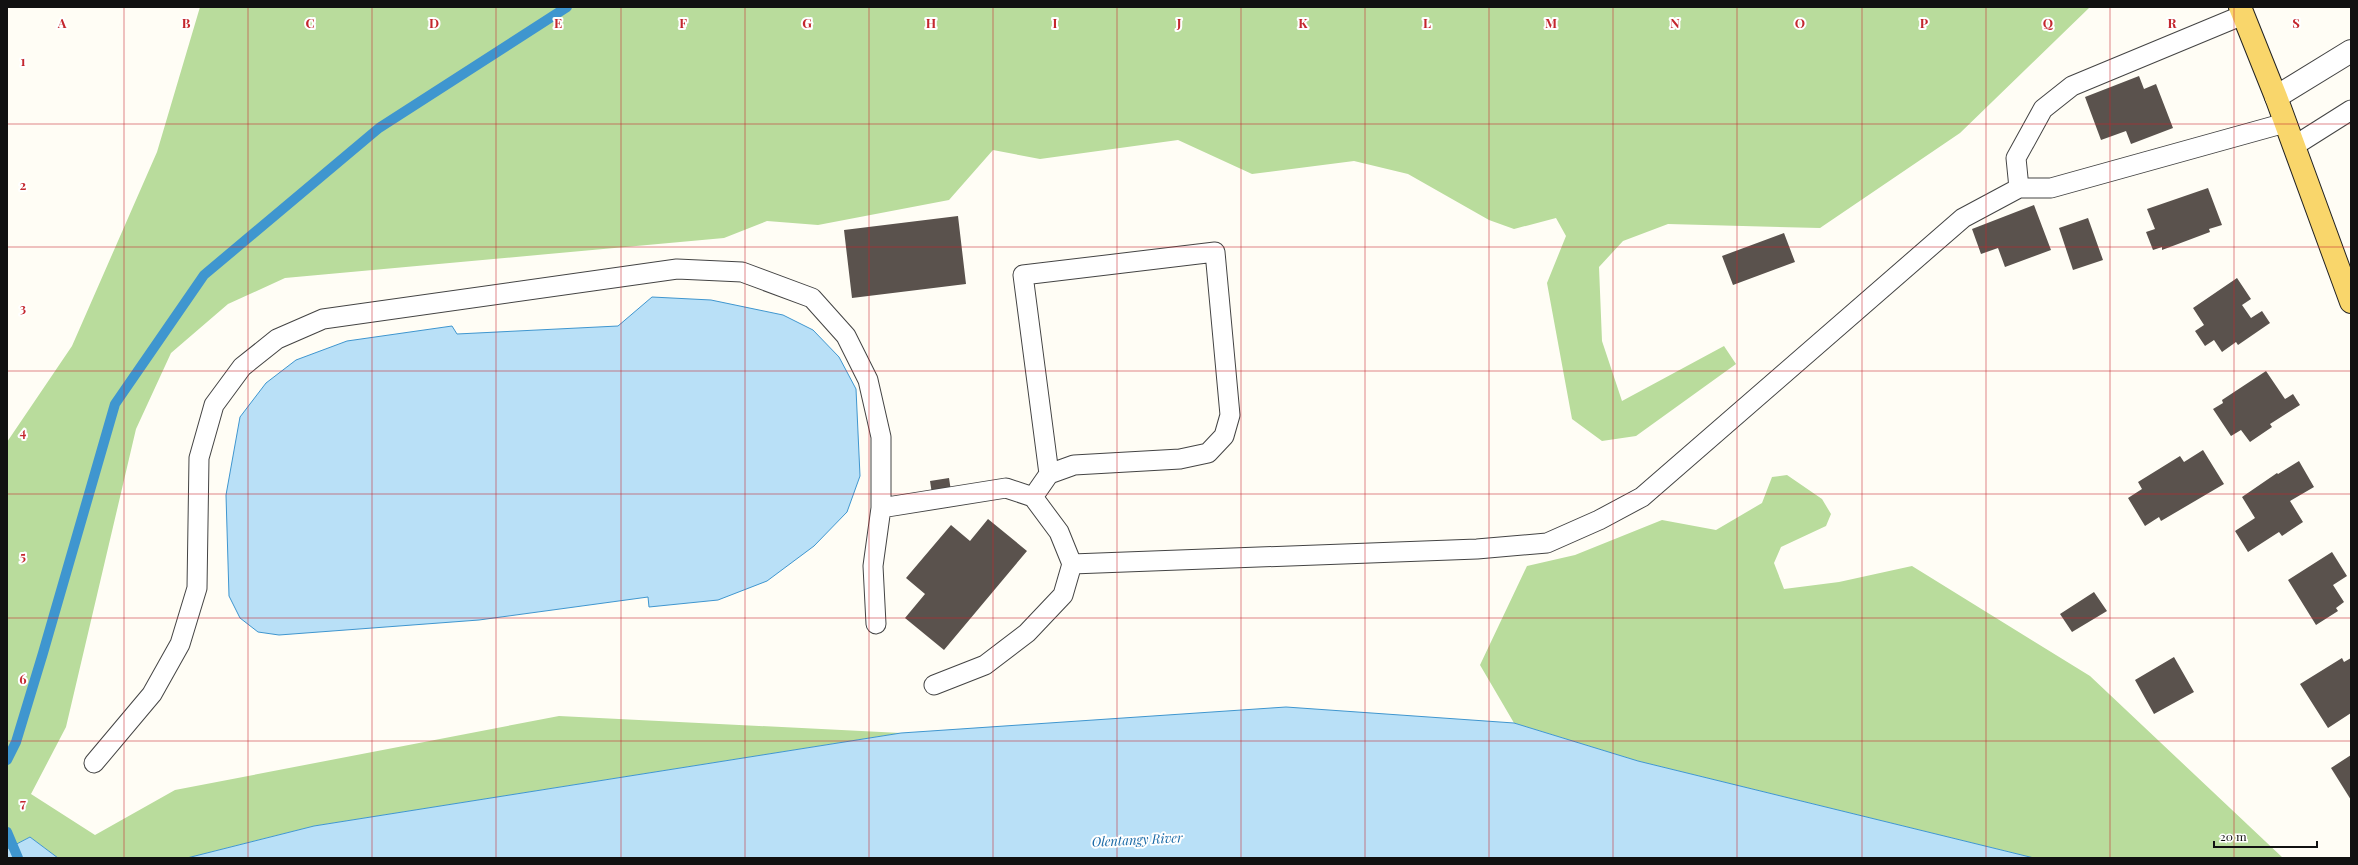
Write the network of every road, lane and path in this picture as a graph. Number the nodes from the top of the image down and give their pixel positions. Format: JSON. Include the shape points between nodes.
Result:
{"nodes":[{"id":1,"x":2242,"y":11,"type":"edge"},
{"id":2,"x":2351,"y":51,"type":"edge"},
{"id":3,"x":2276,"y":97,"type":"junction"},
{"id":4,"x":2351,"y":110,"type":"edge"},
{"id":5,"x":2285,"y":123,"type":"junction"},
{"id":6,"x":2294,"y":146,"type":"junction"},
{"id":7,"x":2019,"y":188,"type":"junction"},
{"id":8,"x":2351,"y":302,"type":"edge"},
{"id":9,"x":1049,"y":474,"type":"junction"},
{"id":10,"x":1033,"y":497,"type":"junction"},
{"id":11,"x":881,"y":508,"type":"junction"},
{"id":12,"x":1072,"y":564,"type":"junction"},
{"id":13,"x":876,"y":624,"type":"dead end"},
{"id":14,"x":934,"y":684,"type":"dead end"},
{"id":15,"x":94,"y":763,"type":"dead end"}],
"edges":[{"from":1,"to":3,"type":"main road"},
{"from":1,"to":7,"type":"lane","via":[[2072,86],[2043,109],[2016,158]]},
{"from":2,"to":3,"type":"street"},
{"from":3,"to":5,"type":"main road"},
{"from":4,"to":6,"type":"lane"},
{"from":5,"to":6,"type":"main road"},
{"from":5,"to":7,"type":"lane","via":[[2051,188]]},
{"from":6,"to":8,"type":"main road"},
{"from":7,"to":12,"type":"lane","via":[[1963,218],[1642,497],[1547,543],[1477,549]]},
{"from":9,"to":9,"type":"lane","via":[[1024,275],[1215,252],[1230,415],[1224,436],[1208,452],[1180,459],[1074,464]]},
{"from":9,"to":10,"type":"lane"},
{"from":10,"to":11,"type":"lane","via":[[1006,488]]},
{"from":10,"to":12,"type":"lane","via":[[1059,532]]},
{"from":11,"to":13,"type":"lane","via":[[873,566]]},
{"from":11,"to":15,"type":"lane","via":[[880,437],[868,380],[846,336],[812,298],[742,272],[677,269],[323,319],[277,339],[242,367],[214,405],[199,458],[197,588],[180,644],[152,694]]},
{"from":12,"to":14,"type":"lane","via":[[1063,594],[1027,633],[985,665]]}]}
